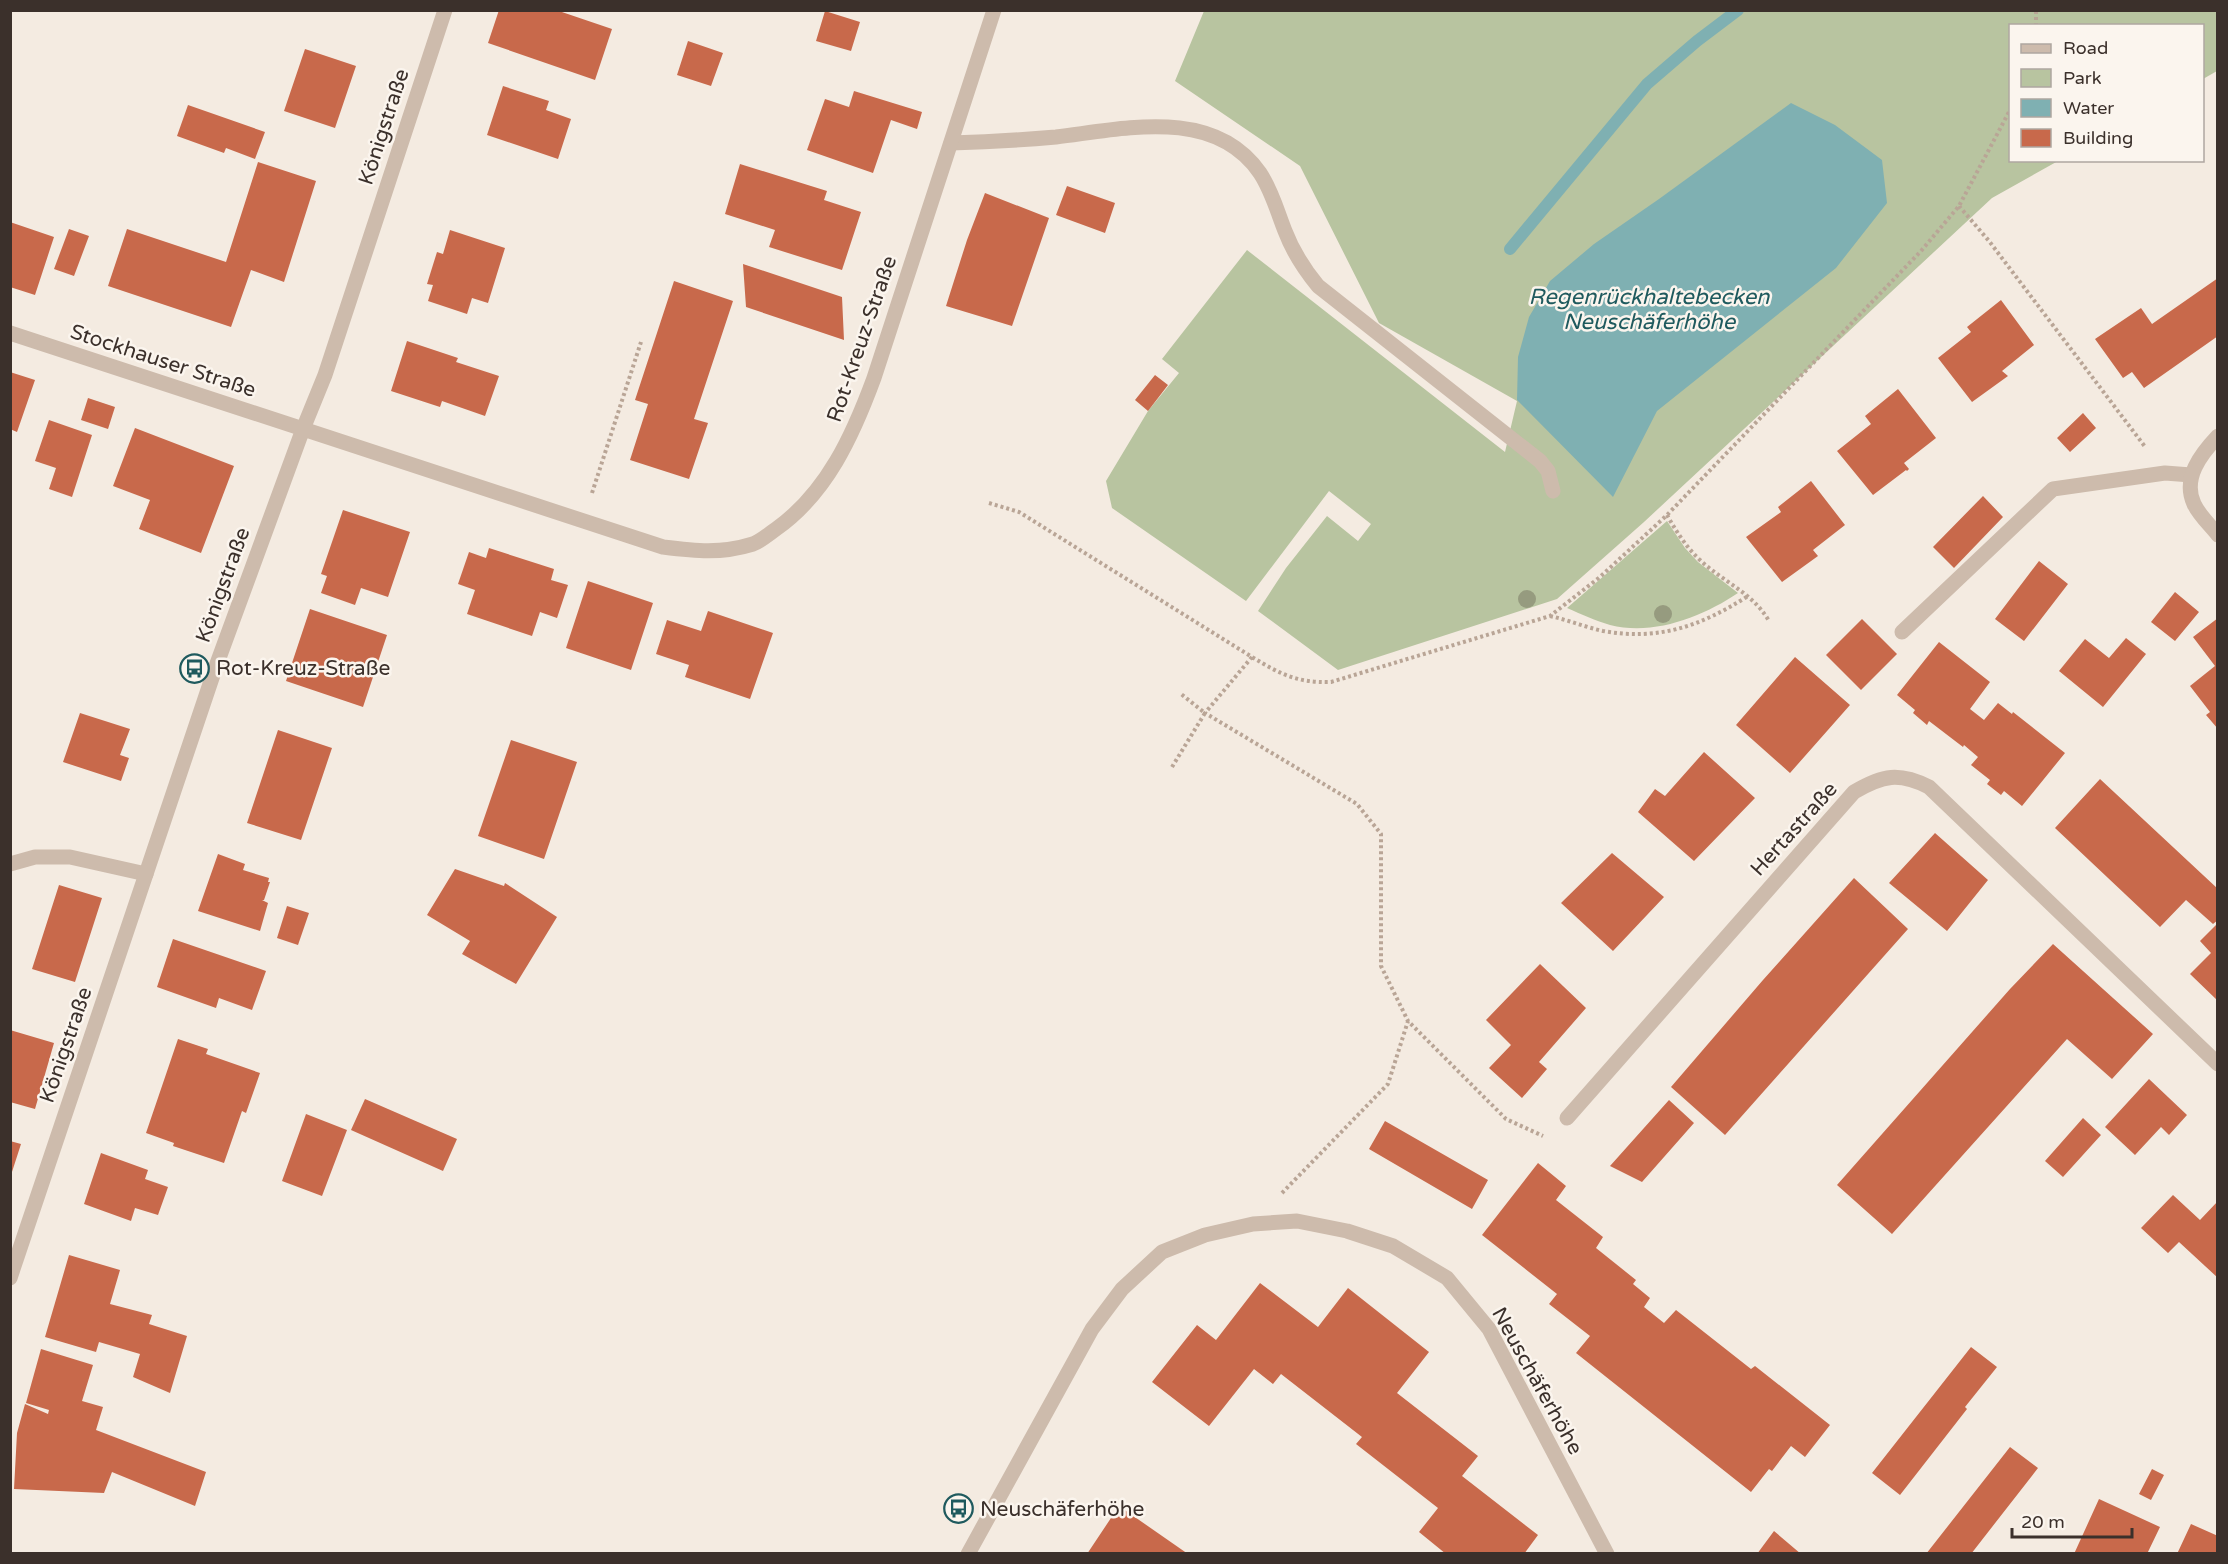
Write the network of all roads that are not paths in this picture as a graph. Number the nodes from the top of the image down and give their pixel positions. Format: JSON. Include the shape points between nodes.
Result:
{"nodes":[{"id":1,"x":445,"y":10,"type":"edge"},
{"id":2,"x":994,"y":10,"type":"edge"},
{"id":3,"x":951,"y":143,"type":"junction"},
{"id":4,"x":10,"y":333,"type":"edge"},
{"id":5,"x":303,"y":429,"type":"junction"},
{"id":6,"x":2217,"y":436,"type":"edge"},
{"id":7,"x":2191,"y":475,"type":"junction"},
{"id":8,"x":1553,"y":491,"type":"dead end"},
{"id":9,"x":2217,"y":535,"type":"edge"},
{"id":10,"x":1902,"y":632,"type":"dead end"},
{"id":11,"x":10,"y":864,"type":"edge"},
{"id":12,"x":146,"y":874,"type":"junction"},
{"id":13,"x":2217,"y":1064,"type":"edge"},
{"id":14,"x":1567,"y":1118,"type":"road end"},
{"id":15,"x":10,"y":1278,"type":"edge"},
{"id":16,"x":968,"y":1554,"type":"edge"},
{"id":17,"x":1607,"y":1554,"type":"edge"}],
"edges":[{"from":1,"to":5,"type":"street","name":"Königstraße","via":[[325,375]]},
{"from":2,"to":3,"type":"street","name":"Rot-Kreuz-Straße"},
{"from":3,"to":5,"type":"street","name":"Rot-Kreuz-Straße","via":[[856,426],[830,473],[795,516],[755,543],[710,552],[663,548]]},
{"from":3,"to":8,"type":"street","via":[[1007,142],[1166,125],[1217,136],[1238,148],[1260,172],[1295,253],[1318,286],[1540,461],[1548,471]]},
{"from":4,"to":5,"type":"street","name":"Stockhauser Straße"},
{"from":5,"to":12,"type":"street","name":"Königstraße","via":[[214,669]]},
{"from":6,"to":7,"type":"street","via":[[2201,454]]},
{"from":7,"to":9,"type":"street","via":[[2194,504]]},
{"from":7,"to":10,"type":"street","via":[[2165,473],[2053,489]]},
{"from":11,"to":12,"type":"street","via":[[35,857],[70,857]]},
{"from":12,"to":15,"type":"street","name":"Königstraße"},
{"from":13,"to":14,"type":"street","name":"Hertastraße","via":[[1929,787],[1907,778],[1882,778],[1854,792]]},
{"from":16,"to":17,"type":"street","name":"Neuschäferhöhe","via":[[1092,1329],[1122,1289],[1162,1252],[1205,1235],[1252,1224],[1297,1221],[1393,1246],[1447,1278],[1489,1329]]}]}
